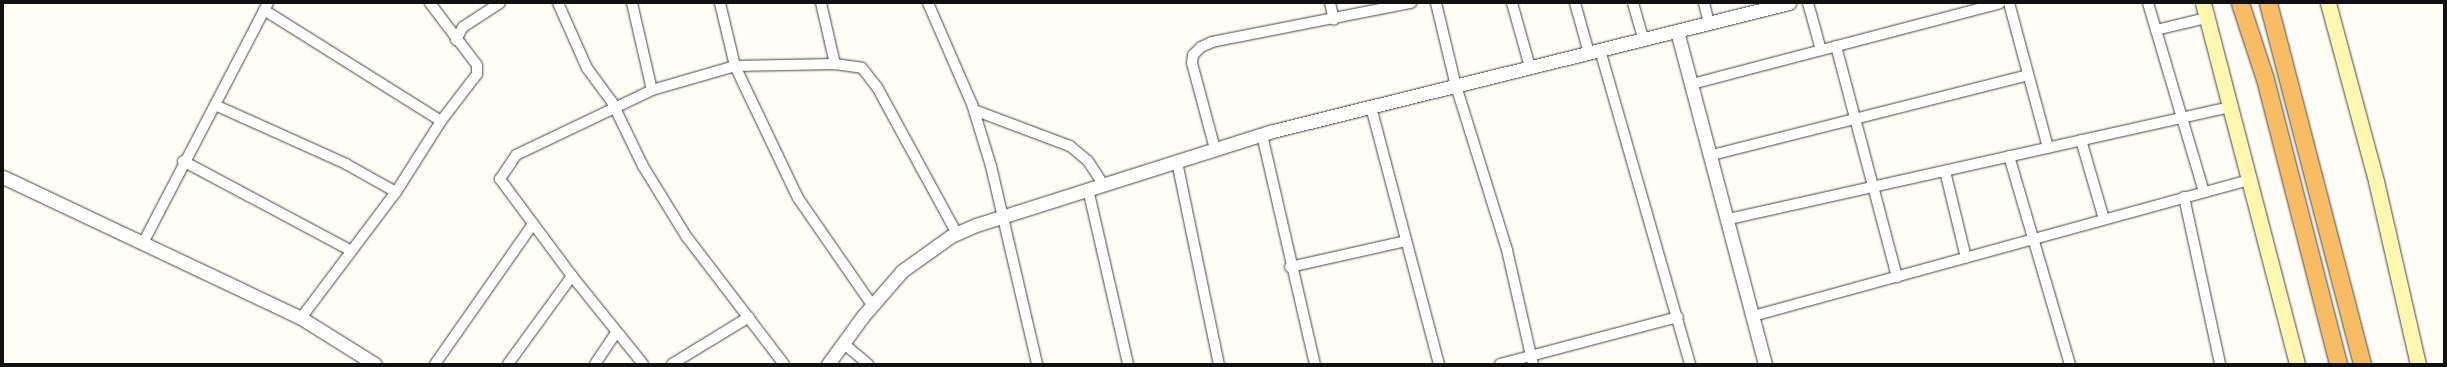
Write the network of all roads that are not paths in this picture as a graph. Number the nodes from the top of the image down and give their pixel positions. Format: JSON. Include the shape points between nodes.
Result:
{"nodes":[{"id":1,"x":430,"y":3,"type":"edge"},
{"id":2,"x":558,"y":3,"type":"edge"},
{"id":3,"x":632,"y":3,"type":"edge"},
{"id":4,"x":720,"y":3,"type":"edge"},
{"id":5,"x":821,"y":3,"type":"edge"},
{"id":6,"x":928,"y":3,"type":"edge"},
{"id":7,"x":1330,"y":3,"type":"edge"},
{"id":8,"x":1411,"y":3,"type":"edge"},
{"id":9,"x":1436,"y":3,"type":"edge"},
{"id":10,"x":1512,"y":3,"type":"edge"},
{"id":11,"x":1575,"y":3,"type":"edge"},
{"id":12,"x":1633,"y":3,"type":"edge"},
{"id":13,"x":1704,"y":3,"type":"edge"},
{"id":14,"x":1789,"y":3,"type":"edge"},
{"id":15,"x":1808,"y":3,"type":"edge"},
{"id":16,"x":2000,"y":3,"type":"edge"},
{"id":17,"x":2009,"y":3,"type":"edge"},
{"id":18,"x":2148,"y":3,"type":"edge"},
{"id":19,"x":2240,"y":3,"type":"edge"},
{"id":20,"x":2268,"y":3,"type":"edge"},
{"id":21,"x":2328,"y":3,"type":"edge"},
{"id":22,"x":495,"y":4,"type":"edge"},
{"id":23,"x":266,"y":7,"type":"edge"},
{"id":24,"x":2205,"y":10,"type":"edge"},
{"id":25,"x":1334,"y":20,"type":"junction"},
{"id":26,"x":1709,"y":23,"type":"junction"},
{"id":27,"x":1677,"y":30,"type":"junction"},
{"id":28,"x":2156,"y":30,"type":"junction"},
{"id":29,"x":1643,"y":39,"type":"junction"},
{"id":30,"x":456,"y":40,"type":"junction"},
{"id":31,"x":1836,"y":46,"type":"junction"},
{"id":32,"x":1821,"y":50,"type":"junction"},
{"id":33,"x":1594,"y":51,"type":"junction"},
{"id":34,"x":835,"y":64,"type":"junction"},
{"id":35,"x":735,"y":66,"type":"junction"},
{"id":36,"x":1530,"y":67,"type":"junction"},
{"id":37,"x":2028,"y":75,"type":"junction"},
{"id":38,"x":1692,"y":84,"type":"junction"},
{"id":39,"x":1456,"y":86,"type":"junction"},
{"id":40,"x":652,"y":90,"type":"junction"},
{"id":41,"x":216,"y":105,"type":"junction"},
{"id":42,"x":1371,"y":107,"type":"junction"},
{"id":43,"x":2230,"y":107,"type":"junction"},
{"id":44,"x":615,"y":108,"type":"junction"},
{"id":45,"x":974,"y":110,"type":"junction"},
{"id":46,"x":2182,"y":117,"type":"junction"},
{"id":47,"x":1855,"y":119,"type":"junction"},
{"id":48,"x":441,"y":121,"type":"junction"},
{"id":49,"x":1262,"y":135,"type":"junction"},
{"id":50,"x":2081,"y":140,"type":"junction"},
{"id":51,"x":2048,"y":148,"type":"junction"},
{"id":52,"x":1215,"y":150,"type":"junction"},
{"id":53,"x":1712,"y":155,"type":"junction"},
{"id":54,"x":2009,"y":156,"type":"junction"},
{"id":55,"x":183,"y":161,"type":"junction"},
{"id":56,"x":1176,"y":162,"type":"junction"},
{"id":57,"x":1945,"y":171,"type":"junction"},
{"id":58,"x":3,"y":177,"type":"edge"},
{"id":59,"x":2249,"y":180,"type":"junction"},
{"id":60,"x":1103,"y":184,"type":"junction"},
{"id":61,"x":1873,"y":187,"type":"junction"},
{"id":62,"x":1088,"y":189,"type":"junction"},
{"id":63,"x":396,"y":192,"type":"junction"},
{"id":64,"x":2204,"y":192,"type":"junction"},
{"id":65,"x":2184,"y":198,"type":"junction"},
{"id":66,"x":1005,"y":215,"type":"junction"},
{"id":67,"x":1729,"y":219,"type":"junction"},
{"id":68,"x":2104,"y":220,"type":"junction"},
{"id":69,"x":533,"y":224,"type":"junction"},
{"id":70,"x":957,"y":234,"type":"junction"},
{"id":71,"x":2034,"y":239,"type":"junction"},
{"id":72,"x":1406,"y":241,"type":"junction"},
{"id":73,"x":143,"y":243,"type":"junction"},
{"id":74,"x":350,"y":250,"type":"junction"},
{"id":75,"x":1966,"y":258,"type":"junction"},
{"id":76,"x":1290,"y":267,"type":"junction"},
{"id":77,"x":572,"y":276,"type":"junction"},
{"id":78,"x":1897,"y":277,"type":"junction"},
{"id":79,"x":872,"y":305,"type":"junction"},
{"id":80,"x":1752,"y":316,"type":"junction"},
{"id":81,"x":749,"y":317,"type":"junction"},
{"id":82,"x":1678,"y":317,"type":"junction"},
{"id":83,"x":301,"y":318,"type":"junction"},
{"id":84,"x":616,"y":333,"type":"junction"},
{"id":85,"x":843,"y":343,"type":"junction"},
{"id":86,"x":1532,"y":360,"type":"edge"},
{"id":87,"x":375,"y":364,"type":"edge"},
{"id":88,"x":435,"y":364,"type":"edge"},
{"id":89,"x":508,"y":364,"type":"edge"},
{"id":90,"x":595,"y":364,"type":"edge"},
{"id":91,"x":643,"y":364,"type":"edge"},
{"id":92,"x":672,"y":364,"type":"edge"},
{"id":93,"x":784,"y":364,"type":"edge"},
{"id":94,"x":828,"y":364,"type":"edge"},
{"id":95,"x":868,"y":364,"type":"edge"},
{"id":96,"x":1037,"y":364,"type":"edge"},
{"id":97,"x":1128,"y":364,"type":"edge"},
{"id":98,"x":1219,"y":364,"type":"edge"},
{"id":99,"x":1315,"y":364,"type":"edge"},
{"id":100,"x":1439,"y":364,"type":"edge"},
{"id":101,"x":1500,"y":364,"type":"edge"},
{"id":102,"x":1690,"y":364,"type":"edge"},
{"id":103,"x":1765,"y":364,"type":"edge"},
{"id":104,"x":2070,"y":364,"type":"edge"},
{"id":105,"x":2220,"y":364,"type":"edge"},
{"id":106,"x":2298,"y":364,"type":"edge"},
{"id":107,"x":2338,"y":364,"type":"edge"},
{"id":108,"x":2362,"y":364,"type":"edge"},
{"id":109,"x":2418,"y":364,"type":"edge"}],
"edges":[{"from":1,"to":30,"type":"street"},
{"from":2,"to":44,"type":"street","via":[[587,68]]},
{"from":3,"to":40,"type":"street"},
{"from":4,"to":35,"type":"street"},
{"from":5,"to":34,"type":"street"},
{"from":6,"to":45,"type":"street"},
{"from":7,"to":25,"type":"street"},
{"from":8,"to":25,"type":"street"},
{"from":9,"to":39,"type":"street"},
{"from":10,"to":36,"type":"street"},
{"from":11,"to":33,"type":"street"},
{"from":12,"to":29,"type":"street"},
{"from":13,"to":26,"type":"street"},
{"from":14,"to":26,"type":"street"},
{"from":15,"to":32,"type":"street"},
{"from":16,"to":31,"type":"street"},
{"from":17,"to":37,"type":"street"},
{"from":18,"to":28,"type":"street"},
{"from":19,"to":107,"type":"highway","via":[[2265,79]]},
{"from":20,"to":108,"type":"highway"},
{"from":21,"to":109,"type":"main road","via":[[2376,181]]},
{"from":22,"to":30,"type":"street","via":[[463,27]]},
{"from":23,"to":41,"type":"street"},
{"from":23,"to":48,"type":"street"},
{"from":24,"to":28,"type":"street"},
{"from":24,"to":43,"type":"main road"},
{"from":25,"to":52,"type":"street","via":[[1212,42],[1196,51],[1192,63]]},
{"from":26,"to":27,"type":"street"},
{"from":27,"to":29,"type":"street"},
{"from":27,"to":38,"type":"street"},
{"from":28,"to":46,"type":"street"},
{"from":29,"to":33,"type":"street"},
{"from":30,"to":48,"type":"street","via":[[477,65],[477,74]]},
{"from":31,"to":32,"type":"street"},
{"from":31,"to":47,"type":"street"},
{"from":32,"to":38,"type":"street"},
{"from":33,"to":36,"type":"street"},
{"from":33,"to":82,"type":"street"},
{"from":34,"to":35,"type":"street"},
{"from":34,"to":70,"type":"street","via":[[862,68],[877,87]]},
{"from":35,"to":40,"type":"street"},
{"from":35,"to":79,"type":"street","via":[[798,198]]},
{"from":36,"to":39,"type":"street"},
{"from":37,"to":47,"type":"street"},
{"from":37,"to":51,"type":"street"},
{"from":38,"to":53,"type":"street"},
{"from":39,"to":42,"type":"street"},
{"from":39,"to":86,"type":"street","via":[[1507,250]]},
{"from":40,"to":44,"type":"street"},
{"from":41,"to":55,"type":"street"},
{"from":41,"to":63,"type":"street","via":[[346,164]]},
{"from":42,"to":49,"type":"street"},
{"from":42,"to":72,"type":"street"},
{"from":43,"to":46,"type":"street"},
{"from":43,"to":59,"type":"main road"},
{"from":44,"to":69,"type":"street","via":[[516,155],[504,167],[500,179]]},
{"from":44,"to":81,"type":"street","via":[[643,166],[689,241]]},
{"from":45,"to":60,"type":"street","via":[[1070,146],[1088,161]]},
{"from":45,"to":66,"type":"street"},
{"from":46,"to":50,"type":"street"},
{"from":46,"to":64,"type":"street"},
{"from":47,"to":53,"type":"street"},
{"from":47,"to":61,"type":"street"},
{"from":48,"to":63,"type":"street"},
{"from":49,"to":52,"type":"street"},
{"from":49,"to":76,"type":"street"},
{"from":50,"to":51,"type":"street"},
{"from":50,"to":68,"type":"street"},
{"from":51,"to":54,"type":"street"},
{"from":52,"to":56,"type":"street"},
{"from":53,"to":67,"type":"street"},
{"from":54,"to":57,"type":"street"},
{"from":54,"to":71,"type":"street"},
{"from":55,"to":73,"type":"street"},
{"from":55,"to":74,"type":"street"},
{"from":56,"to":60,"type":"street"},
{"from":56,"to":98,"type":"street"},
{"from":57,"to":61,"type":"street"},
{"from":57,"to":75,"type":"street"},
{"from":58,"to":73,"type":"street"},
{"from":59,"to":64,"type":"street"},
{"from":59,"to":106,"type":"main road"},
{"from":60,"to":62,"type":"street"},
{"from":61,"to":67,"type":"street"},
{"from":61,"to":78,"type":"street"},
{"from":62,"to":66,"type":"street"},
{"from":62,"to":97,"type":"street"},
{"from":63,"to":74,"type":"street"},
{"from":64,"to":65,"type":"street"},
{"from":65,"to":68,"type":"street"},
{"from":65,"to":105,"type":"street"},
{"from":66,"to":70,"type":"street"},
{"from":66,"to":96,"type":"street"},
{"from":67,"to":80,"type":"street"},
{"from":68,"to":71,"type":"street"},
{"from":69,"to":77,"type":"street"},
{"from":69,"to":88,"type":"street"},
{"from":70,"to":79,"type":"street","via":[[902,271]]},
{"from":71,"to":75,"type":"street"},
{"from":71,"to":104,"type":"street"},
{"from":72,"to":76,"type":"street"},
{"from":72,"to":100,"type":"street"},
{"from":73,"to":83,"type":"street"},
{"from":74,"to":83,"type":"street"},
{"from":75,"to":78,"type":"street"},
{"from":76,"to":99,"type":"street"},
{"from":77,"to":84,"type":"street"},
{"from":77,"to":89,"type":"street"},
{"from":78,"to":80,"type":"street"},
{"from":79,"to":85,"type":"street"},
{"from":80,"to":103,"type":"street"},
{"from":81,"to":92,"type":"street"},
{"from":81,"to":93,"type":"street"},
{"from":82,"to":86,"type":"street"},
{"from":82,"to":102,"type":"street"},
{"from":83,"to":87,"type":"street"},
{"from":84,"to":90,"type":"street"},
{"from":84,"to":91,"type":"street"},
{"from":85,"to":94,"type":"street"},
{"from":85,"to":95,"type":"street"},
{"from":86,"to":101,"type":"street"}]}
